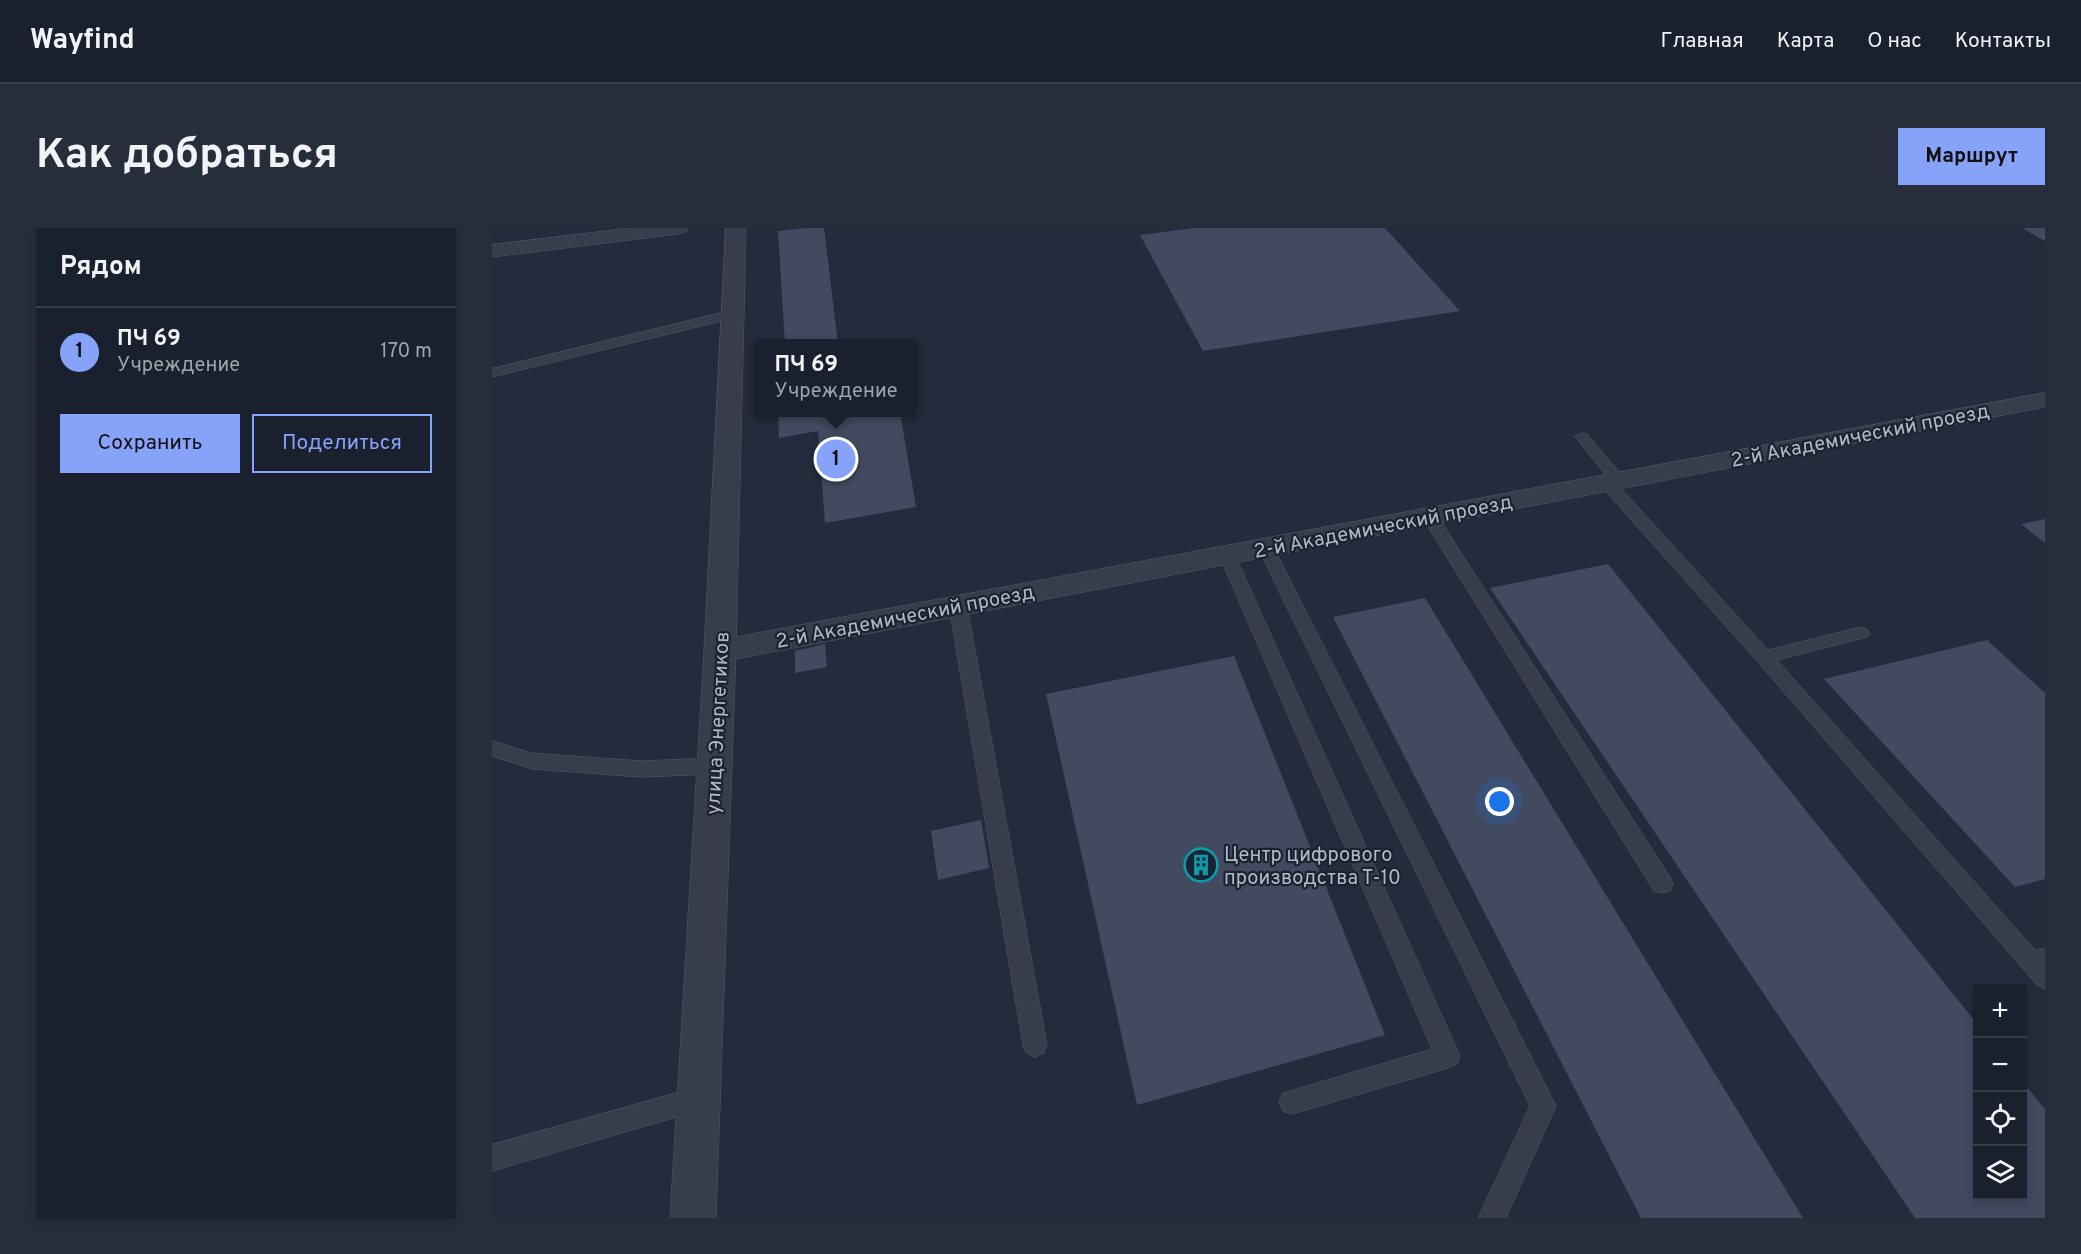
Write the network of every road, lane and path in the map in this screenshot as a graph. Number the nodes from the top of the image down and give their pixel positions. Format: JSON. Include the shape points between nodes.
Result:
{"nodes":[{"id":1,"x":678,"y":228,"type":"edge"},
{"id":2,"x":736,"y":228,"type":"edge"},
{"id":3,"x":492,"y":251,"type":"edge"},
{"id":4,"x":733,"y":314,"type":"junction"},
{"id":5,"x":492,"y":373,"type":"edge"},
{"id":6,"x":2045,"y":400,"type":"edge"},
{"id":7,"x":1582,"y":437,"type":"dead end"},
{"id":8,"x":1613,"y":482,"type":"junction"},
{"id":9,"x":1430,"y":517,"type":"junction"},
{"id":10,"x":1266,"y":548,"type":"junction"},
{"id":11,"x":1227,"y":555,"type":"junction"},
{"id":12,"x":958,"y":606,"type":"junction"},
{"id":13,"x":1861,"y":633,"type":"dead end"},
{"id":14,"x":720,"y":651,"type":"junction"},
{"id":15,"x":1764,"y":657,"type":"junction"},
{"id":16,"x":492,"y":748,"type":"edge"},
{"id":17,"x":715,"y":766,"type":"junction"},
{"id":18,"x":1662,"y":885,"type":"dead end"},
{"id":19,"x":2040,"y":966,"type":"edge"},
{"id":20,"x":1035,"y":1045,"type":"dead end"},
{"id":21,"x":698,"y":1099,"type":"junction"},
{"id":22,"x":1292,"y":1102,"type":"dead end"},
{"id":23,"x":492,"y":1158,"type":"edge"},
{"id":24,"x":693,"y":1218,"type":"edge"},
{"id":25,"x":1492,"y":1218,"type":"edge"}],
"edges":[{"from":1,"to":3,"type":"street"},
{"from":2,"to":4,"type":"street","name":"улица Энергетиков"},
{"from":4,"to":5,"type":"lane"},
{"from":4,"to":14,"type":"street","name":"улица Энергетиков"},
{"from":6,"to":8,"type":"street","name":"2-й Академический проезд"},
{"from":7,"to":8,"type":"lane"},
{"from":8,"to":9,"type":"street","name":"2-й Академический проезд"},
{"from":8,"to":15,"type":"lane"},
{"from":9,"to":10,"type":"street","name":"2-й Академический проезд"},
{"from":9,"to":18,"type":"lane"},
{"from":10,"to":11,"type":"street","name":"2-й Академический проезд"},
{"from":10,"to":25,"type":"lane","via":[[1543,1106]]},
{"from":11,"to":12,"type":"street","name":"2-й Академический проезд"},
{"from":11,"to":22,"type":"lane","via":[[1448,1056]]},
{"from":12,"to":14,"type":"street","name":"2-й Академический проезд"},
{"from":12,"to":20,"type":"lane"},
{"from":13,"to":15,"type":"lane"},
{"from":14,"to":17,"type":"street","name":"улица Энергетиков"},
{"from":15,"to":19,"type":"lane"},
{"from":16,"to":17,"type":"lane","via":[[532,761],[641,769]]},
{"from":17,"to":21,"type":"street","name":"улица Энергетиков"},
{"from":21,"to":23,"type":"lane"},
{"from":21,"to":24,"type":"street","name":"улица Энергетиков"}]}
